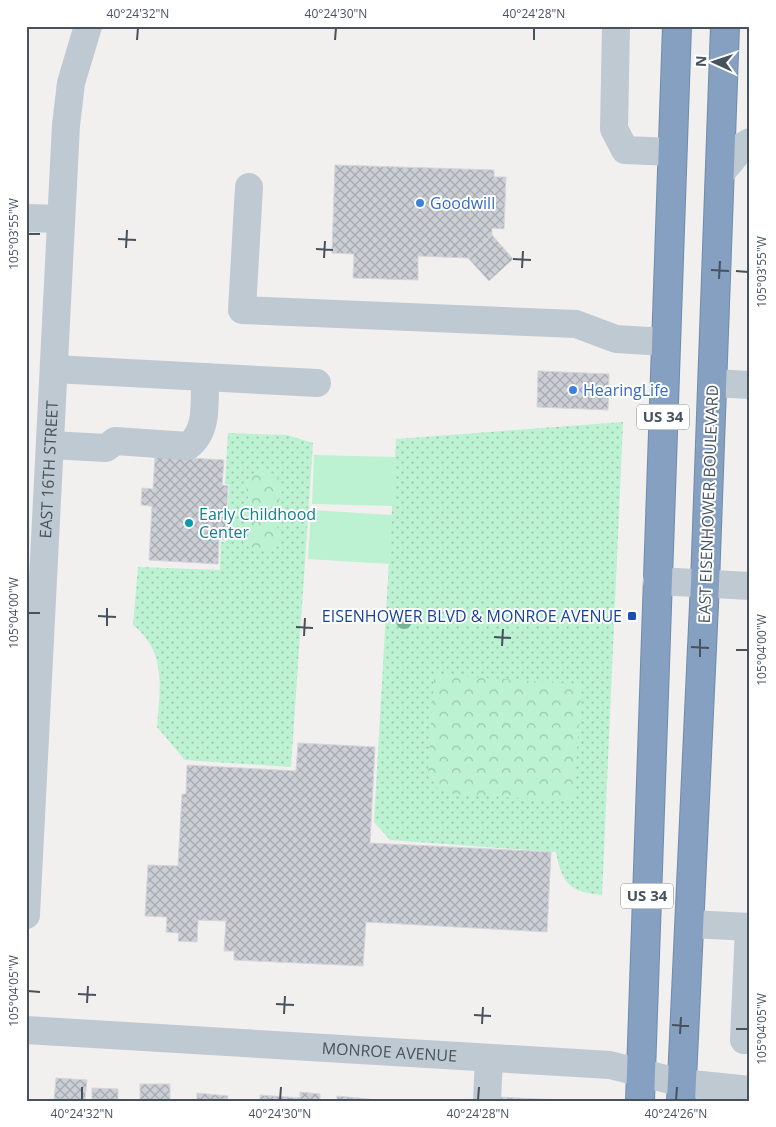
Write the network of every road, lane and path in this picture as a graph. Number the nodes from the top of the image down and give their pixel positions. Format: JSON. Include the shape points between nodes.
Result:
{"nodes":[{"id":1,"x":88,"y":26,"type":"edge"},
{"id":2,"x":616,"y":26,"type":"edge"},
{"id":3,"x":677,"y":26,"type":"edge"},
{"id":4,"x":725,"y":26,"type":"edge"},
{"id":5,"x":750,"y":142,"type":"edge"},
{"id":6,"x":672,"y":152,"type":"junction"},
{"id":7,"x":720,"y":174,"type":"junction"},
{"id":8,"x":249,"y":187,"type":"dead end"},
{"id":9,"x":26,"y":218,"type":"edge"},
{"id":10,"x":61,"y":219,"type":"junction"},
{"id":11,"x":666,"y":342,"type":"junction"},
{"id":12,"x":54,"y":370,"type":"junction"},
{"id":13,"x":205,"y":377,"type":"junction"},
{"id":14,"x":317,"y":383,"type":"dead end"},
{"id":15,"x":713,"y":383,"type":"junction"},
{"id":16,"x":750,"y":385,"type":"edge"},
{"id":17,"x":50,"y":445,"type":"junction"},
{"id":18,"x":656,"y":580,"type":"junction"},
{"id":19,"x":705,"y":583,"type":"junction"},
{"id":20,"x":750,"y":586,"type":"edge"},
{"id":21,"x":27,"y":878,"type":"edge"},
{"id":22,"x":26,"y":915,"type":"edge"},
{"id":23,"x":690,"y":924,"type":"junction"},
{"id":24,"x":749,"y":927,"type":"edge"},
{"id":25,"x":26,"y":1030,"type":"edge"},
{"id":26,"x":750,"y":1040,"type":"edge"},
{"id":27,"x":489,"y":1058,"type":"junction"},
{"id":28,"x":641,"y":1088,"type":"edge"},
{"id":29,"x":750,"y":1090,"type":"edge"},
{"id":30,"x":682,"y":1092,"type":"edge"},
{"id":31,"x":487,"y":1101,"type":"edge"}],
"edges":[{"from":1,"to":10,"type":"street","name":"EAST 16TH STREET","via":[[71,84]]},
{"from":2,"to":6,"type":"street","via":[[614,129],[625,150]]},
{"from":3,"to":6,"type":"highway","number":"US 34"},
{"from":4,"to":7,"type":"highway","name":"EAST EISENHOWER BOULEVARD","number":"US 34"},
{"from":5,"to":7,"type":"street"},
{"from":6,"to":11,"type":"highway","number":"US 34"},
{"from":7,"to":15,"type":"highway","name":"EAST EISENHOWER BOULEVARD","number":"US 34"},
{"from":8,"to":11,"type":"street","via":[[242,310],[576,324],[616,340]]},
{"from":9,"to":10,"type":"street"},
{"from":10,"to":12,"type":"street","name":"EAST 16TH STREET"},
{"from":11,"to":18,"type":"highway","number":"US 34"},
{"from":12,"to":13,"type":"street"},
{"from":12,"to":17,"type":"street","name":"EAST 16TH STREET"},
{"from":13,"to":14,"type":"street"},
{"from":13,"to":17,"type":"street","via":[[203,427],[197,439],[188,446],[115,441],[106,448]]},
{"from":15,"to":16,"type":"street"},
{"from":15,"to":19,"type":"highway","name":"EAST EISENHOWER BOULEVARD","number":"US 34"},
{"from":17,"to":21,"type":"street","name":"EAST 16TH STREET"},
{"from":18,"to":19,"type":"street"},
{"from":18,"to":28,"type":"highway","number":"US 34"},
{"from":19,"to":20,"type":"street"},
{"from":19,"to":23,"type":"highway","name":"EAST EISENHOWER BOULEVARD","number":"US 34"},
{"from":21,"to":22,"type":"street","name":"EAST 16TH STREET"},
{"from":23,"to":24,"type":"street"},
{"from":23,"to":30,"type":"highway","name":"EAST EISENHOWER BOULEVARD","number":"US 34"},
{"from":24,"to":26,"type":"street","via":[[744,1040]]},
{"from":25,"to":27,"type":"street","name":"MONROE AVENUE"},
{"from":27,"to":28,"type":"street","name":"MONROE AVENUE","via":[[610,1065]]},
{"from":27,"to":31,"type":"street"},
{"from":28,"to":30,"type":"street","name":"MONROE AVENUE"},
{"from":29,"to":30,"type":"street","name":"MONROE AVENUE"}]}
